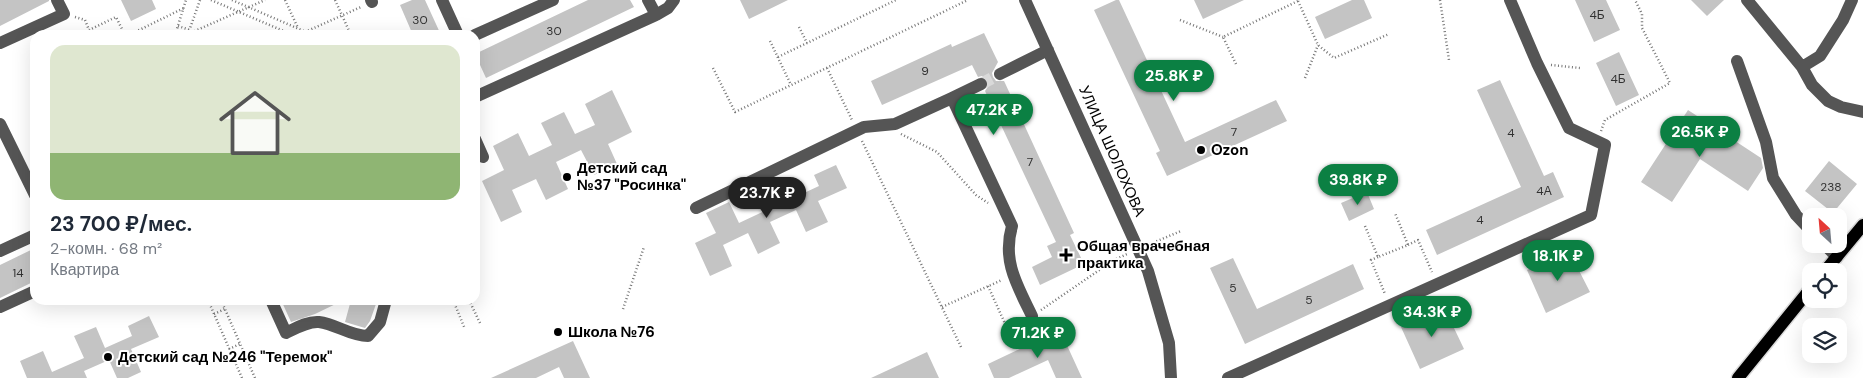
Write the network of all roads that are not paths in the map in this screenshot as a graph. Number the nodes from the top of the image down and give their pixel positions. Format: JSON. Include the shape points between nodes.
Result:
{"nodes":[{"id":1,"x":57,"y":0,"type":"edge"},
{"id":2,"x":442,"y":0,"type":"edge"},
{"id":3,"x":553,"y":0,"type":"edge"},
{"id":4,"x":648,"y":0,"type":"edge"},
{"id":5,"x":674,"y":0,"type":"edge"},
{"id":6,"x":1025,"y":0,"type":"edge"},
{"id":7,"x":1510,"y":0,"type":"edge"},
{"id":8,"x":1747,"y":0,"type":"edge"},
{"id":9,"x":1852,"y":0,"type":"edge"},
{"id":10,"x":656,"y":15,"type":"junction"},
{"id":11,"x":456,"y":30,"type":"edge"},
{"id":12,"x":480,"y":32,"type":"edge"},
{"id":13,"x":0,"y":43,"type":"edge"},
{"id":14,"x":1048,"y":50,"type":"junction"},
{"id":15,"x":1737,"y":61,"type":"dead end"},
{"id":16,"x":1802,"y":66,"type":"junction"},
{"id":17,"x":1000,"y":74,"type":"tunnel mouth"},
{"id":18,"x":981,"y":84,"type":"tunnel mouth"},
{"id":19,"x":480,"y":95,"type":"edge"},
{"id":20,"x":952,"y":98,"type":"junction"},
{"id":21,"x":1863,"y":112,"type":"edge"},
{"id":22,"x":0,"y":124,"type":"edge"},
{"id":23,"x":480,"y":150,"type":"edge"},
{"id":24,"x":483,"y":157,"type":"dead end"},
{"id":25,"x":30,"y":185,"type":"edge"},
{"id":26,"x":696,"y":208,"type":"dead end"},
{"id":27,"x":1802,"y":221,"type":"edge"},
{"id":28,"x":1863,"y":225,"type":"edge"},
{"id":29,"x":30,"y":237,"type":"edge"},
{"id":30,"x":0,"y":252,"type":"edge"},
{"id":31,"x":1833,"y":253,"type":"edge"},
{"id":32,"x":1837,"y":257,"type":"junction"},
{"id":33,"x":1832,"y":263,"type":"edge"},
{"id":34,"x":30,"y":293,"type":"edge"},
{"id":35,"x":1802,"y":299,"type":"edge"},
{"id":36,"x":272,"y":305,"type":"edge"},
{"id":37,"x":384,"y":305,"type":"edge"},
{"id":38,"x":0,"y":307,"type":"edge"},
{"id":39,"x":1032,"y":316,"type":"road end"},
{"id":40,"x":1171,"y":378,"type":"edge"},
{"id":41,"x":1228,"y":378,"type":"edge"},
{"id":42,"x":1738,"y":378,"type":"edge"}],
"edges":[{"from":1,"to":13,"type":"street","via":[[64,14]]},
{"from":2,"to":11,"type":"street"},
{"from":3,"to":12,"type":"street"},
{"from":4,"to":10,"type":"street"},
{"from":5,"to":10,"type":"street"},
{"from":6,"to":14,"type":"street","name":"УЛИЦА ШОЛОХОВА"},
{"from":7,"to":41,"type":"street","via":[[1569,128],[1605,145],[1591,215]]},
{"from":8,"to":16,"type":"street"},
{"from":9,"to":16,"type":"street","via":[[1820,56]]},
{"from":10,"to":19,"type":"street"},
{"from":14,"to":17,"type":"street"},
{"from":14,"to":40,"type":"street","name":"УЛИЦА ШОЛОХОВА","via":[[1148,271],[1169,343]]},
{"from":15,"to":27,"type":"street","via":[[1766,142],[1773,178]]},
{"from":16,"to":21,"type":"street","via":[[1812,85],[1828,101]]},
{"from":18,"to":20,"type":"street"},
{"from":20,"to":26,"type":"street","via":[[887,126],[873,124],[857,130]]},
{"from":20,"to":39,"type":"street","via":[[1012,226],[1008,238],[1010,270]]},
{"from":22,"to":25,"type":"street"},
{"from":23,"to":24,"type":"street"},
{"from":28,"to":32,"type":"main road"},
{"from":29,"to":30,"type":"street"},
{"from":31,"to":32,"type":"street"},
{"from":32,"to":33,"type":"main road"},
{"from":34,"to":38,"type":"street"},
{"from":35,"to":42,"type":"main road"},
{"from":36,"to":37,"type":"street","via":[[286,333],[320,322],[368,336],[377,328]]}]}
